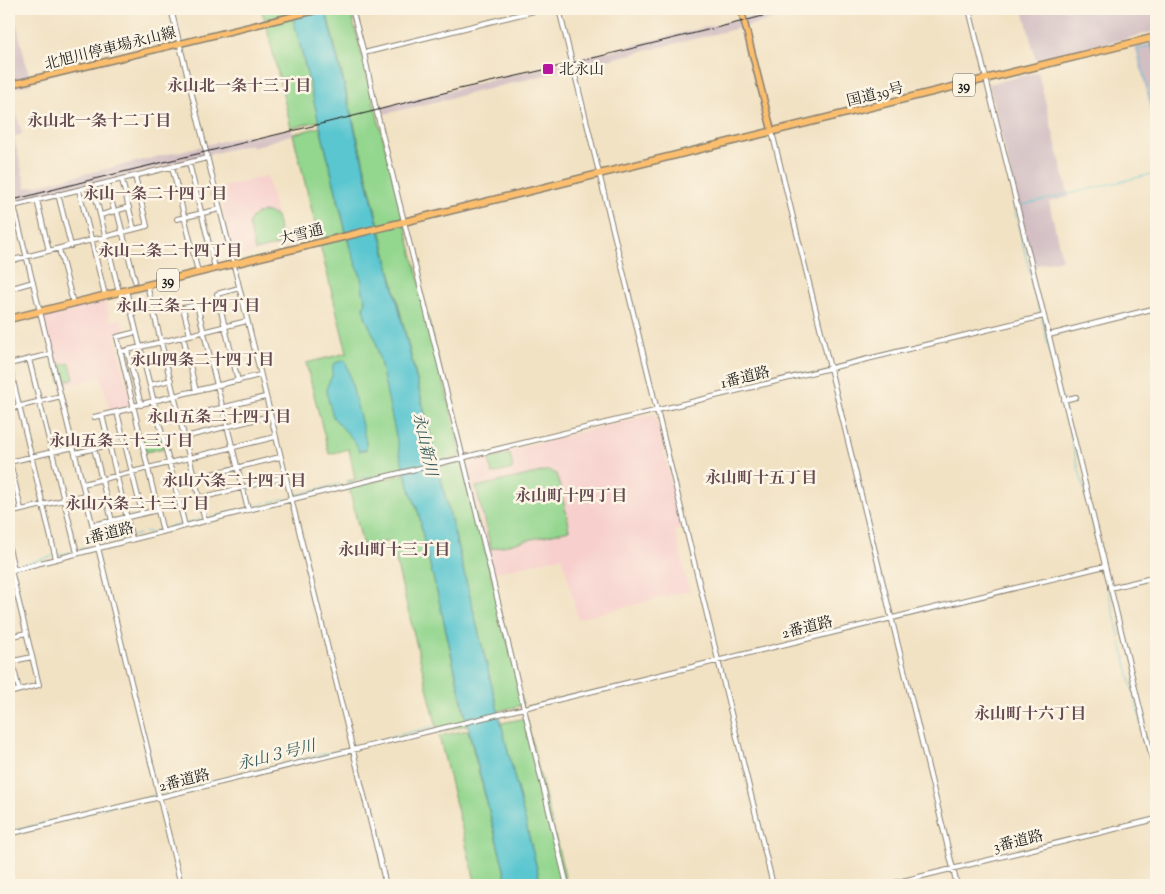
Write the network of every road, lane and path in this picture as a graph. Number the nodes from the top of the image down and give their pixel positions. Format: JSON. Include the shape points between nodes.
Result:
{"nodes":[{"id":1,"x":171,"y":9,"type":"edge"},
{"id":2,"x":322,"y":9,"type":"edge"},
{"id":3,"x":352,"y":9,"type":"edge"},
{"id":4,"x":542,"y":9,"type":"edge"},
{"id":5,"x":559,"y":9,"type":"edge"},
{"id":6,"x":741,"y":9,"type":"edge"},
{"id":7,"x":969,"y":9,"type":"edge"},
{"id":8,"x":1153,"y":38,"type":"edge"},
{"id":9,"x":179,"y":44,"type":"junction"},
{"id":10,"x":364,"y":53,"type":"junction"},
{"id":11,"x":1156,"y":62,"type":"edge"},
{"id":12,"x":986,"y":79,"type":"junction"},
{"id":13,"x":9,"y":85,"type":"edge"},
{"id":14,"x":772,"y":132,"type":"junction"},
{"id":15,"x":207,"y":158,"type":"junction"},
{"id":16,"x":189,"y":163,"type":"junction"},
{"id":17,"x":172,"y":167,"type":"junction"},
{"id":18,"x":599,"y":174,"type":"junction"},
{"id":19,"x":135,"y":176,"type":"junction"},
{"id":20,"x":9,"y":179,"type":"edge"},
{"id":21,"x":122,"y":180,"type":"junction"},
{"id":22,"x":107,"y":183,"type":"junction"},
{"id":23,"x":93,"y":186,"type":"junction"},
{"id":24,"x":79,"y":190,"type":"junction"},
{"id":25,"x":9,"y":191,"type":"edge"},
{"id":26,"x":58,"y":194,"type":"junction"},
{"id":27,"x":37,"y":200,"type":"junction"},
{"id":28,"x":14,"y":206,"type":"junction"},
{"id":29,"x":9,"y":207,"type":"edge"},
{"id":30,"x":129,"y":207,"type":"junction"},
{"id":31,"x":220,"y":209,"type":"junction"},
{"id":32,"x":116,"y":211,"type":"junction"},
{"id":33,"x":202,"y":214,"type":"junction"},
{"id":34,"x":101,"y":215,"type":"junction"},
{"id":35,"x":185,"y":218,"type":"junction"},
{"id":36,"x":177,"y":219,"type":"dead end"},
{"id":37,"x":404,"y":222,"type":"junction"},
{"id":38,"x":134,"y":229,"type":"junction"},
{"id":39,"x":122,"y":233,"type":"junction"},
{"id":40,"x":106,"y":237,"type":"junction"},
{"id":41,"x":92,"y":240,"type":"junction"},
{"id":42,"x":70,"y":246,"type":"junction"},
{"id":43,"x":59,"y":249,"type":"junction"},
{"id":44,"x":50,"y":251,"type":"junction"},
{"id":45,"x":27,"y":257,"type":"junction"},
{"id":46,"x":9,"y":261,"type":"edge"},
{"id":47,"x":233,"y":264,"type":"junction"},
{"id":48,"x":215,"y":268,"type":"junction"},
{"id":49,"x":198,"y":272,"type":"junction"},
{"id":50,"x":135,"y":281,"type":"dead end"},
{"id":51,"x":33,"y":282,"type":"junction"},
{"id":52,"x":147,"y":285,"type":"junction"},
{"id":53,"x":239,"y":288,"type":"junction"},
{"id":54,"x":9,"y":289,"type":"edge"},
{"id":55,"x":123,"y":291,"type":"junction"},
{"id":56,"x":105,"y":295,"type":"junction"},
{"id":57,"x":73,"y":303,"type":"junction"},
{"id":58,"x":1156,"y":308,"type":"edge"},
{"id":59,"x":40,"y":311,"type":"junction"},
{"id":60,"x":1044,"y":316,"type":"junction"},
{"id":61,"x":9,"y":319,"type":"edge"},
{"id":62,"x":247,"y":321,"type":"junction"},
{"id":63,"x":225,"y":326,"type":"junction"},
{"id":64,"x":136,"y":332,"type":"junction"},
{"id":65,"x":204,"y":332,"type":"junction"},
{"id":66,"x":190,"y":335,"type":"junction"},
{"id":67,"x":1048,"y":335,"type":"junction"},
{"id":68,"x":182,"y":336,"type":"junction"},
{"id":69,"x":161,"y":342,"type":"junction"},
{"id":70,"x":140,"y":347,"type":"junction"},
{"id":71,"x":127,"y":350,"type":"junction"},
{"id":72,"x":120,"y":352,"type":"junction"},
{"id":73,"x":51,"y":354,"type":"junction"},
{"id":74,"x":29,"y":359,"type":"junction"},
{"id":75,"x":9,"y":364,"type":"edge"},
{"id":76,"x":830,"y":368,"type":"junction"},
{"id":77,"x":260,"y":375,"type":"junction"},
{"id":78,"x":171,"y":380,"type":"junction"},
{"id":79,"x":238,"y":381,"type":"junction"},
{"id":80,"x":150,"y":385,"type":"junction"},
{"id":81,"x":217,"y":386,"type":"junction"},
{"id":82,"x":196,"y":391,"type":"junction"},
{"id":83,"x":61,"y":396,"type":"junction"},
{"id":84,"x":175,"y":396,"type":"junction"},
{"id":85,"x":266,"y":396,"type":"junction"},
{"id":86,"x":1076,"y":397,"type":"dead end"},
{"id":87,"x":1064,"y":400,"type":"junction"},
{"id":88,"x":40,"y":401,"type":"junction"},
{"id":89,"x":154,"y":402,"type":"junction"},
{"id":90,"x":141,"y":405,"type":"junction"},
{"id":91,"x":19,"y":406,"type":"junction"},
{"id":92,"x":133,"y":407,"type":"junction"},
{"id":93,"x":222,"y":407,"type":"junction"},
{"id":94,"x":9,"y":409,"type":"edge"},
{"id":95,"x":657,"y":410,"type":"junction"},
{"id":96,"x":117,"y":412,"type":"junction"},
{"id":97,"x":102,"y":415,"type":"junction"},
{"id":98,"x":270,"y":416,"type":"junction"},
{"id":99,"x":94,"y":417,"type":"dead end"},
{"id":100,"x":180,"y":418,"type":"junction"},
{"id":101,"x":227,"y":427,"type":"junction"},
{"id":102,"x":185,"y":437,"type":"junction"},
{"id":103,"x":275,"y":437,"type":"junction"},
{"id":104,"x":109,"y":445,"type":"junction"},
{"id":105,"x":74,"y":447,"type":"junction"},
{"id":106,"x":232,"y":447,"type":"junction"},
{"id":107,"x":94,"y":448,"type":"junction"},
{"id":108,"x":52,"y":452,"type":"junction"},
{"id":109,"x":75,"y":452,"type":"junction"},
{"id":110,"x":31,"y":457,"type":"junction"},
{"id":111,"x":190,"y":457,"type":"junction"},
{"id":112,"x":280,"y":457,"type":"junction"},
{"id":113,"x":463,"y":458,"type":"junction"},
{"id":114,"x":9,"y":461,"type":"edge"},
{"id":115,"x":169,"y":462,"type":"junction"},
{"id":116,"x":147,"y":468,"type":"junction"},
{"id":117,"x":237,"y":468,"type":"junction"},
{"id":118,"x":132,"y":471,"type":"junction"},
{"id":119,"x":117,"y":475,"type":"junction"},
{"id":120,"x":285,"y":477,"type":"junction"},
{"id":121,"x":195,"y":478,"type":"junction"},
{"id":122,"x":102,"y":479,"type":"junction"},
{"id":123,"x":82,"y":484,"type":"junction"},
{"id":124,"x":242,"y":488,"type":"junction"},
{"id":125,"x":85,"y":495,"type":"junction"},
{"id":126,"x":200,"y":498,"type":"junction"},
{"id":127,"x":64,"y":500,"type":"junction"},
{"id":128,"x":291,"y":500,"type":"junction"},
{"id":129,"x":43,"y":505,"type":"junction"},
{"id":130,"x":22,"y":510,"type":"junction"},
{"id":131,"x":158,"y":510,"type":"junction"},
{"id":132,"x":248,"y":510,"type":"junction"},
{"id":133,"x":9,"y":513,"type":"edge"},
{"id":134,"x":142,"y":513,"type":"junction"},
{"id":135,"x":127,"y":517,"type":"junction"},
{"id":136,"x":112,"y":521,"type":"junction"},
{"id":137,"x":205,"y":521,"type":"junction"},
{"id":138,"x":92,"y":526,"type":"junction"},
{"id":139,"x":185,"y":526,"type":"junction"},
{"id":140,"x":163,"y":532,"type":"junction"},
{"id":141,"x":132,"y":539,"type":"junction"},
{"id":142,"x":9,"y":548,"type":"edge"},
{"id":143,"x":98,"y":548,"type":"junction"},
{"id":144,"x":77,"y":553,"type":"junction"},
{"id":145,"x":56,"y":559,"type":"junction"},
{"id":146,"x":1105,"y":566,"type":"junction"},
{"id":147,"x":11,"y":570,"type":"edge"},
{"id":148,"x":1156,"y":577,"type":"edge"},
{"id":149,"x":1110,"y":588,"type":"junction"},
{"id":150,"x":891,"y":618,"type":"junction"},
{"id":151,"x":26,"y":633,"type":"junction"},
{"id":152,"x":9,"y":637,"type":"edge"},
{"id":153,"x":9,"y":648,"type":"edge"},
{"id":154,"x":32,"y":657,"type":"junction"},
{"id":155,"x":718,"y":660,"type":"junction"},
{"id":156,"x":10,"y":662,"type":"edge"},
{"id":157,"x":19,"y":690,"type":"junction"},
{"id":158,"x":9,"y":693,"type":"edge"},
{"id":159,"x":524,"y":708,"type":"junction"},
{"id":160,"x":352,"y":750,"type":"junction"},
{"id":161,"x":1156,"y":774,"type":"edge"},
{"id":162,"x":159,"y":798,"type":"junction"},
{"id":163,"x":1156,"y":819,"type":"edge"},
{"id":164,"x":9,"y":834,"type":"edge"},
{"id":165,"x":952,"y":869,"type":"junction"},
{"id":166,"x":181,"y":885,"type":"edge"},
{"id":167,"x":386,"y":885,"type":"edge"},
{"id":168,"x":567,"y":885,"type":"edge"},
{"id":169,"x":773,"y":885,"type":"edge"},
{"id":170,"x":886,"y":885,"type":"edge"},
{"id":171,"x":956,"y":885,"type":"edge"}],
"edges":[{"from":1,"to":9,"type":"street"},
{"from":2,"to":9,"type":"main road","name":"北旭川停車場永山線"},
{"from":3,"to":10,"type":"street"},
{"from":4,"to":10,"type":"street"},
{"from":5,"to":18,"type":"street"},
{"from":6,"to":14,"type":"main road"},
{"from":7,"to":12,"type":"street"},
{"from":8,"to":11,"type":"street"},
{"from":8,"to":12,"type":"highway","name":"国道39号","number":"39"},
{"from":9,"to":13,"type":"main road","name":"北旭川停車場永山線"},
{"from":9,"to":15,"type":"street"},
{"from":10,"to":37,"type":"street"},
{"from":12,"to":14,"type":"highway","name":"国道39号","number":"39"},
{"from":12,"to":60,"type":"street"},
{"from":14,"to":18,"type":"highway","name":"国道39号","number":"39"},
{"from":14,"to":76,"type":"street"},
{"from":15,"to":16,"type":"street"},
{"from":15,"to":31,"type":"street"},
{"from":16,"to":17,"type":"street"},
{"from":16,"to":33,"type":"street"},
{"from":17,"to":19,"type":"street"},
{"from":17,"to":35,"type":"street"},
{"from":18,"to":37,"type":"highway","name":"大雪通","number":"39"},
{"from":18,"to":95,"type":"street"},
{"from":19,"to":21,"type":"street"},
{"from":19,"to":38,"type":"street","via":[[147,226]]},
{"from":20,"to":25,"type":"street","via":[[12,190]]},
{"from":21,"to":22,"type":"street"},
{"from":21,"to":30,"type":"street"},
{"from":22,"to":23,"type":"street"},
{"from":22,"to":32,"type":"street"},
{"from":23,"to":24,"type":"street"},
{"from":23,"to":34,"type":"street"},
{"from":24,"to":26,"type":"street"},
{"from":24,"to":41,"type":"street"},
{"from":26,"to":27,"type":"street"},
{"from":26,"to":42,"type":"street"},
{"from":27,"to":28,"type":"street"},
{"from":27,"to":44,"type":"street"},
{"from":28,"to":29,"type":"street"},
{"from":28,"to":45,"type":"street"},
{"from":30,"to":32,"type":"street"},
{"from":30,"to":38,"type":"street"},
{"from":31,"to":33,"type":"street"},
{"from":31,"to":47,"type":"street"},
{"from":32,"to":34,"type":"street"},
{"from":32,"to":39,"type":"street"},
{"from":33,"to":35,"type":"street"},
{"from":33,"to":48,"type":"street"},
{"from":34,"to":40,"type":"street"},
{"from":35,"to":36,"type":"street"},
{"from":35,"to":49,"type":"street"},
{"from":37,"to":47,"type":"highway","name":"大雪通","number":"39"},
{"from":37,"to":113,"type":"street"},
{"from":38,"to":39,"type":"street"},
{"from":39,"to":40,"type":"street"},
{"from":39,"to":50,"type":"street"},
{"from":40,"to":41,"type":"street"},
{"from":40,"to":55,"type":"street"},
{"from":41,"to":42,"type":"street"},
{"from":41,"to":56,"type":"street"},
{"from":42,"to":43,"type":"street"},
{"from":43,"to":44,"type":"street"},
{"from":43,"to":57,"type":"street"},
{"from":44,"to":45,"type":"street"},
{"from":45,"to":46,"type":"street"},
{"from":45,"to":51,"type":"street"},
{"from":47,"to":48,"type":"highway","name":"大雪通","number":"39"},
{"from":47,"to":53,"type":"street"},
{"from":48,"to":49,"type":"highway","name":"大雪通","number":"39"},
{"from":49,"to":52,"type":"highway","name":"大雪通","number":"39"},
{"from":51,"to":54,"type":"street"},
{"from":51,"to":59,"type":"street"},
{"from":52,"to":55,"type":"highway","name":"大雪通","number":"39"},
{"from":52,"to":69,"type":"street"},
{"from":53,"to":62,"type":"street"},
{"from":53,"to":63,"type":"street","via":[[217,294]]},
{"from":55,"to":56,"type":"highway","name":"大雪通","number":"39"},
{"from":55,"to":64,"type":"street"},
{"from":56,"to":57,"type":"highway","name":"大雪通","number":"39"},
{"from":57,"to":59,"type":"highway","name":"大雪通","number":"39"},
{"from":58,"to":67,"type":"street"},
{"from":59,"to":61,"type":"highway","name":"大雪通","number":"39"},
{"from":59,"to":73,"type":"street"},
{"from":60,"to":67,"type":"street"},
{"from":60,"to":76,"type":"street","name":"1番道路"},
{"from":62,"to":63,"type":"street"},
{"from":62,"to":77,"type":"street"},
{"from":63,"to":65,"type":"street"},
{"from":63,"to":79,"type":"street"},
{"from":64,"to":70,"type":"street"},
{"from":64,"to":72,"type":"street","via":[[116,337]]},
{"from":65,"to":66,"type":"street"},
{"from":65,"to":66,"type":"street","via":[[197,305],[191,306],[183,308]]},
{"from":65,"to":81,"type":"street"},
{"from":66,"to":68,"type":"street"},
{"from":67,"to":87,"type":"street"},
{"from":68,"to":69,"type":"street"},
{"from":68,"to":82,"type":"street"},
{"from":69,"to":70,"type":"street"},
{"from":69,"to":78,"type":"street"},
{"from":70,"to":71,"type":"street"},
{"from":70,"to":80,"type":"street"},
{"from":71,"to":72,"type":"street"},
{"from":71,"to":90,"type":"street"},
{"from":72,"to":92,"type":"street"},
{"from":73,"to":74,"type":"street"},
{"from":73,"to":83,"type":"street"},
{"from":74,"to":75,"type":"street"},
{"from":74,"to":88,"type":"street"},
{"from":75,"to":91,"type":"street"},
{"from":76,"to":95,"type":"street","name":"1番道路"},
{"from":76,"to":150,"type":"street"},
{"from":77,"to":79,"type":"street"},
{"from":77,"to":85,"type":"street"},
{"from":78,"to":80,"type":"street"},
{"from":78,"to":84,"type":"street"},
{"from":79,"to":81,"type":"street"},
{"from":80,"to":89,"type":"street"},
{"from":81,"to":82,"type":"street"},
{"from":81,"to":93,"type":"street"},
{"from":82,"to":84,"type":"street"},
{"from":83,"to":88,"type":"street"},
{"from":83,"to":105,"type":"street"},
{"from":84,"to":89,"type":"street"},
{"from":84,"to":100,"type":"street"},
{"from":85,"to":93,"type":"street"},
{"from":85,"to":98,"type":"street"},
{"from":86,"to":87,"type":"street"},
{"from":87,"to":146,"type":"street"},
{"from":88,"to":91,"type":"street"},
{"from":88,"to":108,"type":"street"},
{"from":89,"to":90,"type":"street"},
{"from":89,"to":115,"type":"street"},
{"from":90,"to":92,"type":"street"},
{"from":91,"to":94,"type":"street"},
{"from":91,"to":110,"type":"street"},
{"from":92,"to":96,"type":"street"},
{"from":92,"to":116,"type":"street"},
{"from":93,"to":100,"type":"street"},
{"from":93,"to":101,"type":"street"},
{"from":95,"to":113,"type":"street","name":"1番道路"},
{"from":95,"to":155,"type":"street"},
{"from":96,"to":97,"type":"street"},
{"from":96,"to":118,"type":"street"},
{"from":97,"to":99,"type":"street"},
{"from":97,"to":104,"type":"street"},
{"from":98,"to":101,"type":"street"},
{"from":98,"to":103,"type":"street"},
{"from":100,"to":102,"type":"street"},
{"from":101,"to":102,"type":"street"},
{"from":101,"to":106,"type":"street"},
{"from":102,"to":111,"type":"street"},
{"from":103,"to":106,"type":"street"},
{"from":103,"to":112,"type":"street"},
{"from":104,"to":107,"type":"street"},
{"from":104,"to":119,"type":"street"},
{"from":105,"to":108,"type":"street"},
{"from":105,"to":109,"type":"street"},
{"from":106,"to":111,"type":"street"},
{"from":106,"to":117,"type":"street"},
{"from":107,"to":109,"type":"street"},
{"from":107,"to":122,"type":"street"},
{"from":108,"to":110,"type":"street"},
{"from":108,"to":127,"type":"street"},
{"from":109,"to":123,"type":"street"},
{"from":110,"to":114,"type":"street"},
{"from":110,"to":129,"type":"street"},
{"from":111,"to":115,"type":"street"},
{"from":111,"to":121,"type":"street"},
{"from":112,"to":117,"type":"street"},
{"from":112,"to":120,"type":"street"},
{"from":113,"to":128,"type":"street","name":"1番道路"},
{"from":113,"to":159,"type":"street"},
{"from":114,"to":130,"type":"street"},
{"from":115,"to":116,"type":"street"},
{"from":115,"to":139,"type":"street"},
{"from":116,"to":118,"type":"street"},
{"from":116,"to":131,"type":"street"},
{"from":117,"to":121,"type":"street"},
{"from":117,"to":124,"type":"street"},
{"from":118,"to":119,"type":"street"},
{"from":118,"to":134,"type":"street"},
{"from":119,"to":122,"type":"street"},
{"from":119,"to":135,"type":"street"},
{"from":120,"to":124,"type":"street"},
{"from":120,"to":128,"type":"street"},
{"from":121,"to":126,"type":"street"},
{"from":122,"to":123,"type":"street"},
{"from":122,"to":136,"type":"street"},
{"from":123,"to":125,"type":"street"},
{"from":124,"to":126,"type":"street"},
{"from":124,"to":132,"type":"street"},
{"from":125,"to":127,"type":"street"},
{"from":125,"to":138,"type":"street"},
{"from":126,"to":137,"type":"street"},
{"from":127,"to":129,"type":"street"},
{"from":127,"to":144,"type":"street"},
{"from":128,"to":132,"type":"street","name":"1番道路"},
{"from":128,"to":160,"type":"street"},
{"from":129,"to":130,"type":"street"},
{"from":129,"to":145,"type":"street"},
{"from":130,"to":133,"type":"street"},
{"from":131,"to":134,"type":"street"},
{"from":131,"to":140,"type":"street"},
{"from":132,"to":137,"type":"street","name":"1番道路"},
{"from":134,"to":135,"type":"street"},
{"from":135,"to":136,"type":"street"},
{"from":135,"to":141,"type":"street"},
{"from":136,"to":138,"type":"street"},
{"from":137,"to":139,"type":"street","name":"1番道路"},
{"from":138,"to":143,"type":"street"},
{"from":139,"to":140,"type":"street","name":"1番道路"},
{"from":140,"to":141,"type":"street","name":"1番道路"},
{"from":141,"to":143,"type":"street","name":"1番道路"},
{"from":142,"to":147,"type":"street"},
{"from":143,"to":144,"type":"street","name":"1番道路"},
{"from":143,"to":162,"type":"street"},
{"from":144,"to":145,"type":"street","name":"1番道路"},
{"from":145,"to":147,"type":"street","name":"1番道路"},
{"from":146,"to":149,"type":"street"},
{"from":146,"to":150,"type":"street","name":"2番道路"},
{"from":147,"to":151,"type":"street"},
{"from":148,"to":149,"type":"street"},
{"from":149,"to":161,"type":"street"},
{"from":150,"to":155,"type":"street","name":"2番道路"},
{"from":150,"to":165,"type":"street"},
{"from":151,"to":152,"type":"street"},
{"from":151,"to":154,"type":"street"},
{"from":153,"to":156,"type":"street"},
{"from":154,"to":156,"type":"street"},
{"from":154,"to":157,"type":"street","via":[[39,685]]},
{"from":155,"to":159,"type":"street","name":"2番道路"},
{"from":155,"to":169,"type":"street"},
{"from":156,"to":157,"type":"street"},
{"from":157,"to":158,"type":"street"},
{"from":159,"to":160,"type":"street","name":"2番道路"},
{"from":159,"to":168,"type":"street"},
{"from":160,"to":162,"type":"street","name":"2番道路"},
{"from":160,"to":167,"type":"street"},
{"from":162,"to":164,"type":"street","name":"2番道路"},
{"from":162,"to":166,"type":"street"},
{"from":163,"to":165,"type":"street","name":"3番道路"},
{"from":165,"to":170,"type":"street","name":"3番道路"},
{"from":165,"to":171,"type":"street"}]}
